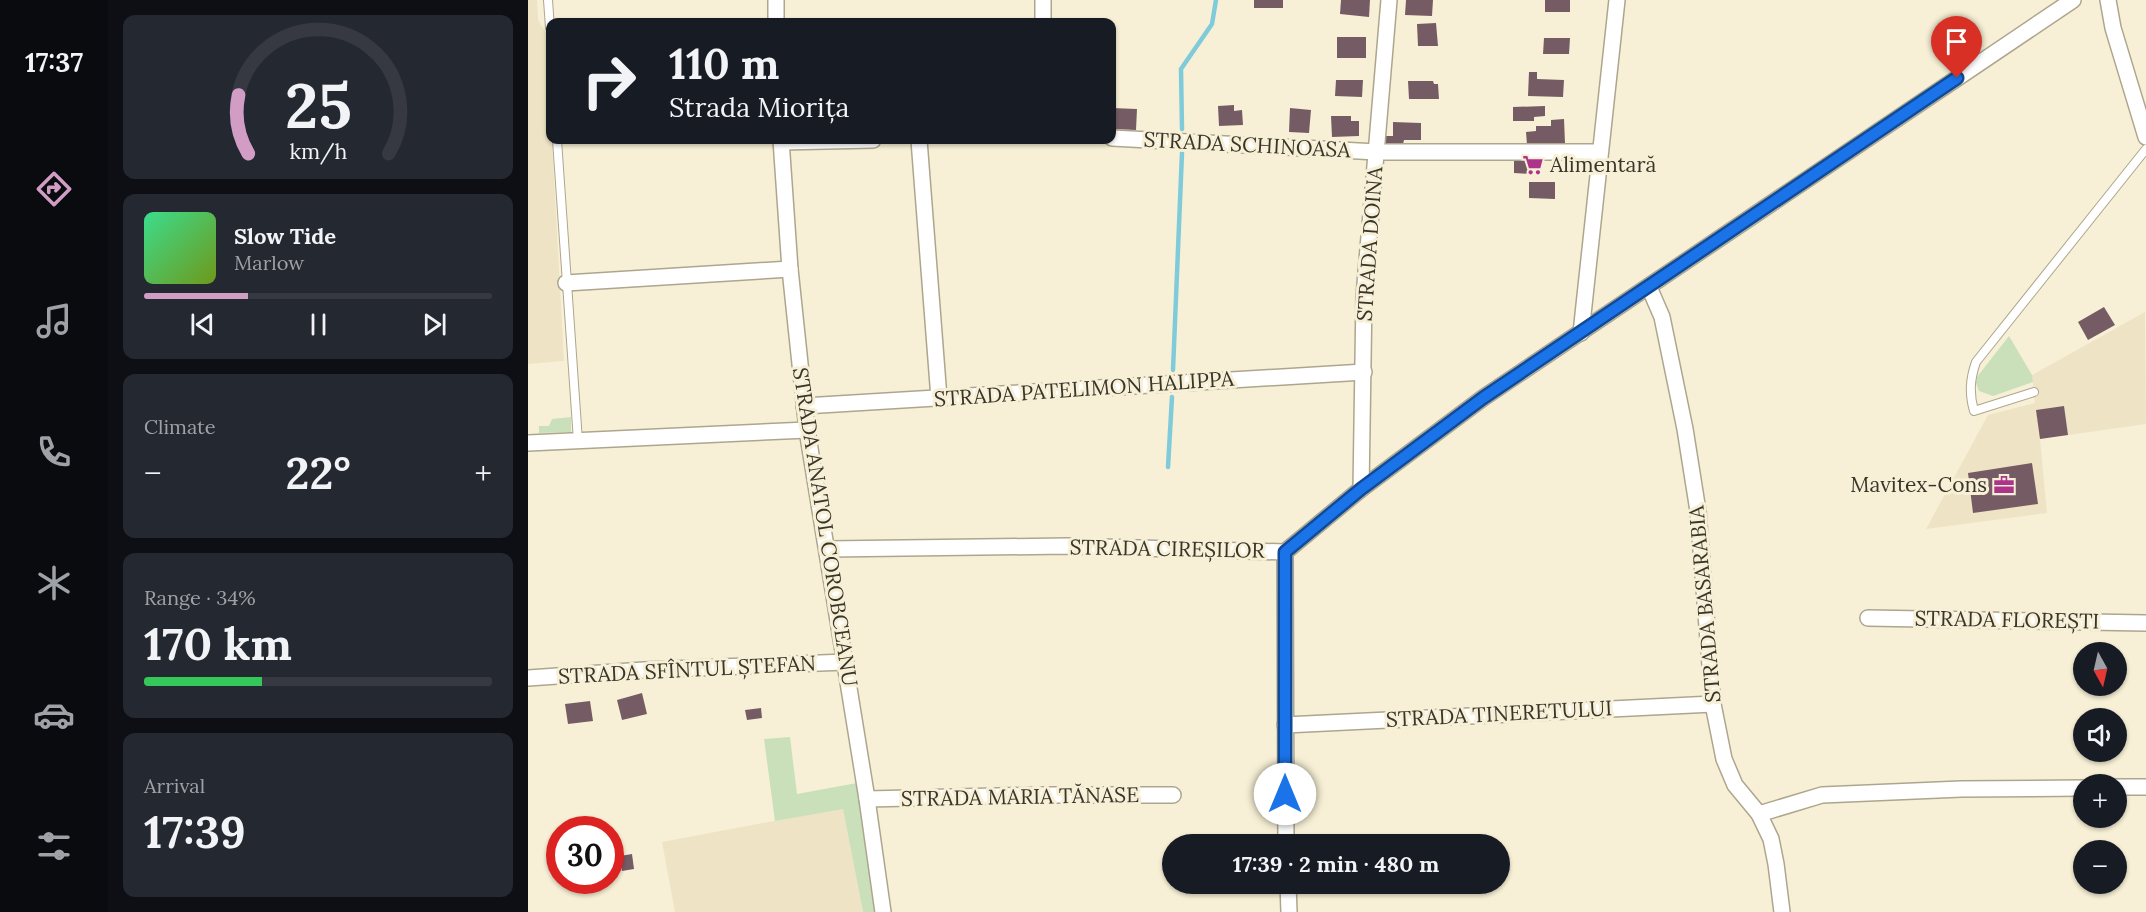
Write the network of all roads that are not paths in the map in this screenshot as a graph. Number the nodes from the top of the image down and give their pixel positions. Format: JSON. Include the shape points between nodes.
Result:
{"nodes":[{"id":1,"x":548,"y":0,"type":"edge"},
{"id":2,"x":776,"y":0,"type":"edge"},
{"id":3,"x":1043,"y":0,"type":"edge"},
{"id":4,"x":1389,"y":0,"type":"edge"},
{"id":5,"x":1617,"y":0,"type":"edge"},
{"id":6,"x":2073,"y":0,"type":"edge"},
{"id":7,"x":2108,"y":0,"type":"edge"},
{"id":8,"x":549,"y":18,"type":"edge"},
{"id":9,"x":776,"y":18,"type":"edge"},
{"id":10,"x":1043,"y":18,"type":"edge"},
{"id":11,"x":2146,"y":137,"type":"edge"},
{"id":12,"x":1116,"y":138,"type":"edge"},
{"id":13,"x":557,"y":144,"type":"edge"},
{"id":14,"x":781,"y":144,"type":"edge"},
{"id":15,"x":919,"y":144,"type":"edge"},
{"id":16,"x":2146,"y":149,"type":"edge"},
{"id":17,"x":1377,"y":152,"type":"junction"},
{"id":18,"x":1599,"y":152,"type":"junction"},
{"id":19,"x":790,"y":269,"type":"junction"},
{"id":20,"x":566,"y":283,"type":"junction"},
{"id":21,"x":1649,"y":287,"type":"junction"},
{"id":22,"x":1581,"y":333,"type":"junction"},
{"id":23,"x":1364,"y":372,"type":"junction"},
{"id":24,"x":2034,"y":392,"type":"dead end"},
{"id":25,"x":939,"y":398,"type":"junction"},
{"id":26,"x":804,"y":406,"type":"junction"},
{"id":27,"x":807,"y":430,"type":"junction"},
{"id":28,"x":578,"y":442,"type":"junction"},
{"id":29,"x":528,"y":443,"type":"edge"},
{"id":30,"x":1361,"y":489,"type":"junction"},
{"id":31,"x":828,"y":549,"type":"junction"},
{"id":32,"x":1285,"y":552,"type":"junction"},
{"id":33,"x":1868,"y":618,"type":"dead end"},
{"id":34,"x":2146,"y":623,"type":"edge"},
{"id":35,"x":846,"y":662,"type":"junction"},
{"id":36,"x":528,"y":678,"type":"edge"},
{"id":37,"x":1713,"y":704,"type":"junction"},
{"id":38,"x":1285,"y":725,"type":"junction"},
{"id":39,"x":2127,"y":787,"type":"edge"},
{"id":40,"x":2146,"y":787,"type":"edge"},
{"id":41,"x":2073,"y":788,"type":"edge"},
{"id":42,"x":1173,"y":795,"type":"dead end"},
{"id":43,"x":867,"y":799,"type":"junction"},
{"id":44,"x":1759,"y":814,"type":"junction"},
{"id":45,"x":1286,"y":834,"type":"edge"},
{"id":46,"x":1288,"y":894,"type":"edge"},
{"id":47,"x":883,"y":912,"type":"edge"},
{"id":48,"x":1289,"y":912,"type":"edge"},
{"id":49,"x":1782,"y":912,"type":"edge"}],
"edges":[{"from":1,"to":8,"type":"lane"},
{"from":2,"to":9,"type":"street"},
{"from":3,"to":10,"type":"street"},
{"from":4,"to":17,"type":"street","name":"STRADA DOINA"},
{"from":5,"to":18,"type":"street"},
{"from":6,"to":21,"type":"street"},
{"from":7,"to":11,"type":"street"},
{"from":12,"to":17,"type":"street","name":"STRADA SCHINOASA"},
{"from":13,"to":20,"type":"lane"},
{"from":14,"to":19,"type":"street","name":"STRADA ANATOL COROBCEANU"},
{"from":15,"to":25,"type":"street"},
{"from":16,"to":24,"type":"lane","via":[[1976,362],[1970,379],[1974,411]]},
{"from":17,"to":18,"type":"street","name":"STRADA SCHINOASA"},
{"from":17,"to":23,"type":"street","name":"STRADA DOINA","via":[[1364,296]]},
{"from":18,"to":22,"type":"street"},
{"from":19,"to":20,"type":"street"},
{"from":19,"to":26,"type":"street","name":"STRADA ANATOL COROBCEANU"},
{"from":20,"to":28,"type":"lane"},
{"from":21,"to":22,"type":"street"},
{"from":21,"to":37,"type":"street","name":"STRADA BASARABIA","via":[[1662,317],[1698,511]]},
{"from":22,"to":30,"type":"street","via":[[1483,398]]},
{"from":23,"to":25,"type":"street","name":"STRADA PATELIMON HALIPPA"},
{"from":23,"to":30,"type":"street","name":"STRADA DOINA"},
{"from":25,"to":26,"type":"street","name":"STRADA PATELIMON HALIPPA"},
{"from":26,"to":27,"type":"street","name":"STRADA ANATOL COROBCEANU"},
{"from":27,"to":28,"type":"street"},
{"from":27,"to":31,"type":"street","name":"STRADA ANATOL COROBCEANU"},
{"from":28,"to":29,"type":"street"},
{"from":30,"to":32,"type":"street"},
{"from":31,"to":32,"type":"street","name":"STRADA CIREȘILOR","via":[[1066,546]]},
{"from":31,"to":35,"type":"street","name":"STRADA ANATOL COROBCEANU"},
{"from":32,"to":38,"type":"street","name":"STRADA CIREȘILOR"},
{"from":33,"to":34,"type":"street","name":"STRADA FLOREȘTI"},
{"from":35,"to":36,"type":"street","name":"STRADA SFÎNTUL ȘTEFAN"},
{"from":35,"to":43,"type":"street","name":"STRADA ANATOL COROBCEANU"},
{"from":37,"to":38,"type":"street","name":"STRADA TINERETULUI"},
{"from":37,"to":44,"type":"street","name":"STRADA BASARABIA","via":[[1724,759],[1735,784]]},
{"from":38,"to":45,"type":"street","name":"STRADA CIREȘILOR"},
{"from":39,"to":40,"type":"street"},
{"from":41,"to":44,"type":"street","via":[[1822,795]]},
{"from":42,"to":43,"type":"street","name":"STRADA MARIA TĂNASE"},
{"from":43,"to":47,"type":"street","name":"STRADA ANATOL COROBCEANU"},
{"from":44,"to":49,"type":"street","name":"STRADA BASARABIA","via":[[1771,839]]},
{"from":46,"to":48,"type":"street"}]}
